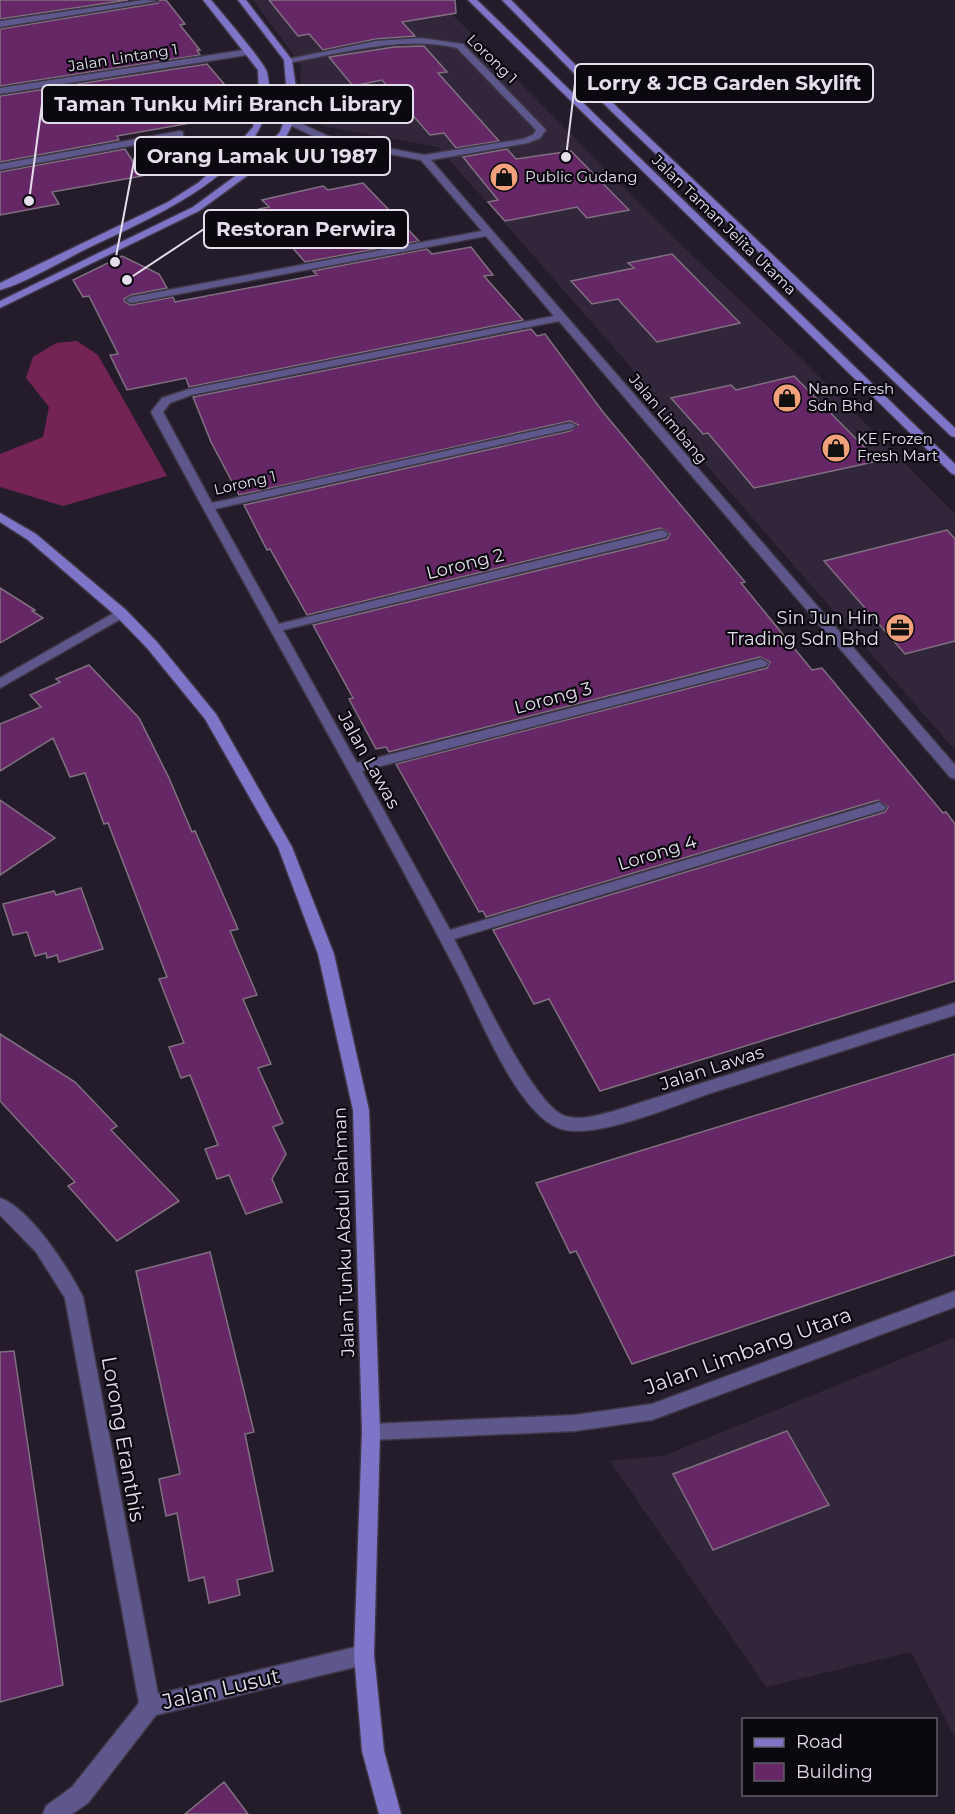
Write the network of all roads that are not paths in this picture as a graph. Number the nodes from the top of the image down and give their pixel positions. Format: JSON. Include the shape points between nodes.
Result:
{"nodes":[{"id":1,"x":207,"y":0,"type":"edge"},
{"id":2,"x":242,"y":0,"type":"edge"},
{"id":3,"x":472,"y":0,"type":"edge"},
{"id":4,"x":506,"y":0,"type":"edge"},
{"id":5,"x":154,"y":1,"type":"edge"},
{"id":6,"x":0,"y":24,"type":"edge"},
{"id":7,"x":250,"y":52,"type":"junction"},
{"id":8,"x":288,"y":60,"type":"junction"},
{"id":9,"x":0,"y":91,"type":"edge"},
{"id":10,"x":289,"y":121,"type":"junction"},
{"id":11,"x":180,"y":134,"type":"dead end"},
{"id":12,"x":327,"y":139,"type":"junction"},
{"id":13,"x":271,"y":148,"type":"junction"},
{"id":14,"x":424,"y":158,"type":"junction"},
{"id":15,"x":0,"y":167,"type":"edge"},
{"id":16,"x":488,"y":233,"type":"junction"},
{"id":17,"x":0,"y":286,"type":"edge"},
{"id":18,"x":131,"y":300,"type":"dead end"},
{"id":19,"x":0,"y":305,"type":"edge"},
{"id":20,"x":560,"y":318,"type":"junction"},
{"id":21,"x":570,"y":426,"type":"dead end"},
{"id":22,"x":955,"y":434,"type":"edge"},
{"id":23,"x":955,"y":471,"type":"edge"},
{"id":24,"x":208,"y":507,"type":"junction"},
{"id":25,"x":0,"y":517,"type":"edge"},
{"id":26,"x":662,"y":534,"type":"dead end"},
{"id":27,"x":121,"y":613,"type":"junction"},
{"id":28,"x":277,"y":628,"type":"junction"},
{"id":29,"x":761,"y":663,"type":"dead end"},
{"id":30,"x":0,"y":684,"type":"edge"},
{"id":31,"x":354,"y":768,"type":"junction"},
{"id":32,"x":955,"y":774,"type":"edge"},
{"id":33,"x":879,"y":807,"type":"dead end"},
{"id":34,"x":446,"y":936,"type":"junction"},
{"id":35,"x":955,"y":1009,"type":"edge"},
{"id":36,"x":0,"y":1205,"type":"edge"},
{"id":37,"x":955,"y":1299,"type":"edge"},
{"id":38,"x":371,"y":1432,"type":"junction"},
{"id":39,"x":364,"y":1656,"type":"junction"},
{"id":40,"x":150,"y":1706,"type":"junction"},
{"id":41,"x":54,"y":1814,"type":"edge"},
{"id":42,"x":390,"y":1814,"type":"edge"}],
"edges":[{"from":1,"to":7,"type":"street"},
{"from":2,"to":8,"type":"street"},
{"from":3,"to":23,"type":"street","name":"Jalan Taman Jelita Utama"},
{"from":4,"to":22,"type":"street","name":"Jalan Taman Jelita Utama","via":[[615,110]]},
{"from":5,"to":6,"type":"street"},
{"from":7,"to":9,"type":"street","name":"Jalan Lintang 1"},
{"from":7,"to":17,"type":"street","via":[[262,70],[264,98],[257,128],[228,161],[171,204]]},
{"from":8,"to":10,"type":"street","via":[[292,95]]},
{"from":8,"to":14,"type":"street","name":"Lorong 1","via":[[421,39],[448,41],[460,46],[541,130],[525,141]]},
{"from":10,"to":12,"type":"street"},
{"from":10,"to":13,"type":"street"},
{"from":11,"to":15,"type":"street"},
{"from":12,"to":13,"type":"street"},
{"from":12,"to":14,"type":"street"},
{"from":13,"to":19,"type":"street","via":[[252,168],[196,209]]},
{"from":14,"to":16,"type":"street","name":"Jalan Limbang"},
{"from":16,"to":18,"type":"street"},
{"from":16,"to":20,"type":"street","name":"Jalan Limbang"},
{"from":20,"to":24,"type":"street","name":"Jalan Lawas","via":[[172,397],[157,411]]},
{"from":20,"to":32,"type":"street","name":"Jalan Limbang"},
{"from":21,"to":24,"type":"street","name":"Lorong 1"},
{"from":24,"to":28,"type":"street","name":"Jalan Lawas"},
{"from":25,"to":27,"type":"street","name":"Jalan Tunku Abdul Rahman","via":[[32,537]]},
{"from":26,"to":28,"type":"street","name":"Lorong 2"},
{"from":27,"to":30,"type":"street"},
{"from":27,"to":38,"type":"street","name":"Jalan Tunku Abdul Rahman","via":[[210,717],[285,847],[326,954],[361,1110]]},
{"from":28,"to":31,"type":"street","name":"Jalan Lawas"},
{"from":29,"to":31,"type":"street","name":"Lorong 3"},
{"from":31,"to":34,"type":"street","name":"Jalan Lawas"},
{"from":33,"to":34,"type":"street","name":"Lorong 4"},
{"from":34,"to":35,"type":"street","name":"Jalan Lawas","via":[[517,1074],[538,1105],[561,1123],[590,1124],[647,1108]]},
{"from":36,"to":40,"type":"street","name":"Lorong Eranthis","via":[[50,1255],[74,1298]]},
{"from":37,"to":38,"type":"street","name":"Jalan Limbang Utara","via":[[652,1412],[575,1423]]},
{"from":38,"to":39,"type":"street","name":"Jalan Tunku Abdul Rahman"},
{"from":39,"to":40,"type":"street","name":"Jalan Lusut"},
{"from":39,"to":42,"type":"street","name":"Jalan Tunku Abdul Rahman","via":[[373,1751]]},
{"from":40,"to":41,"type":"street","name":"Jalan Lusut","via":[[80,1795]]}]}
